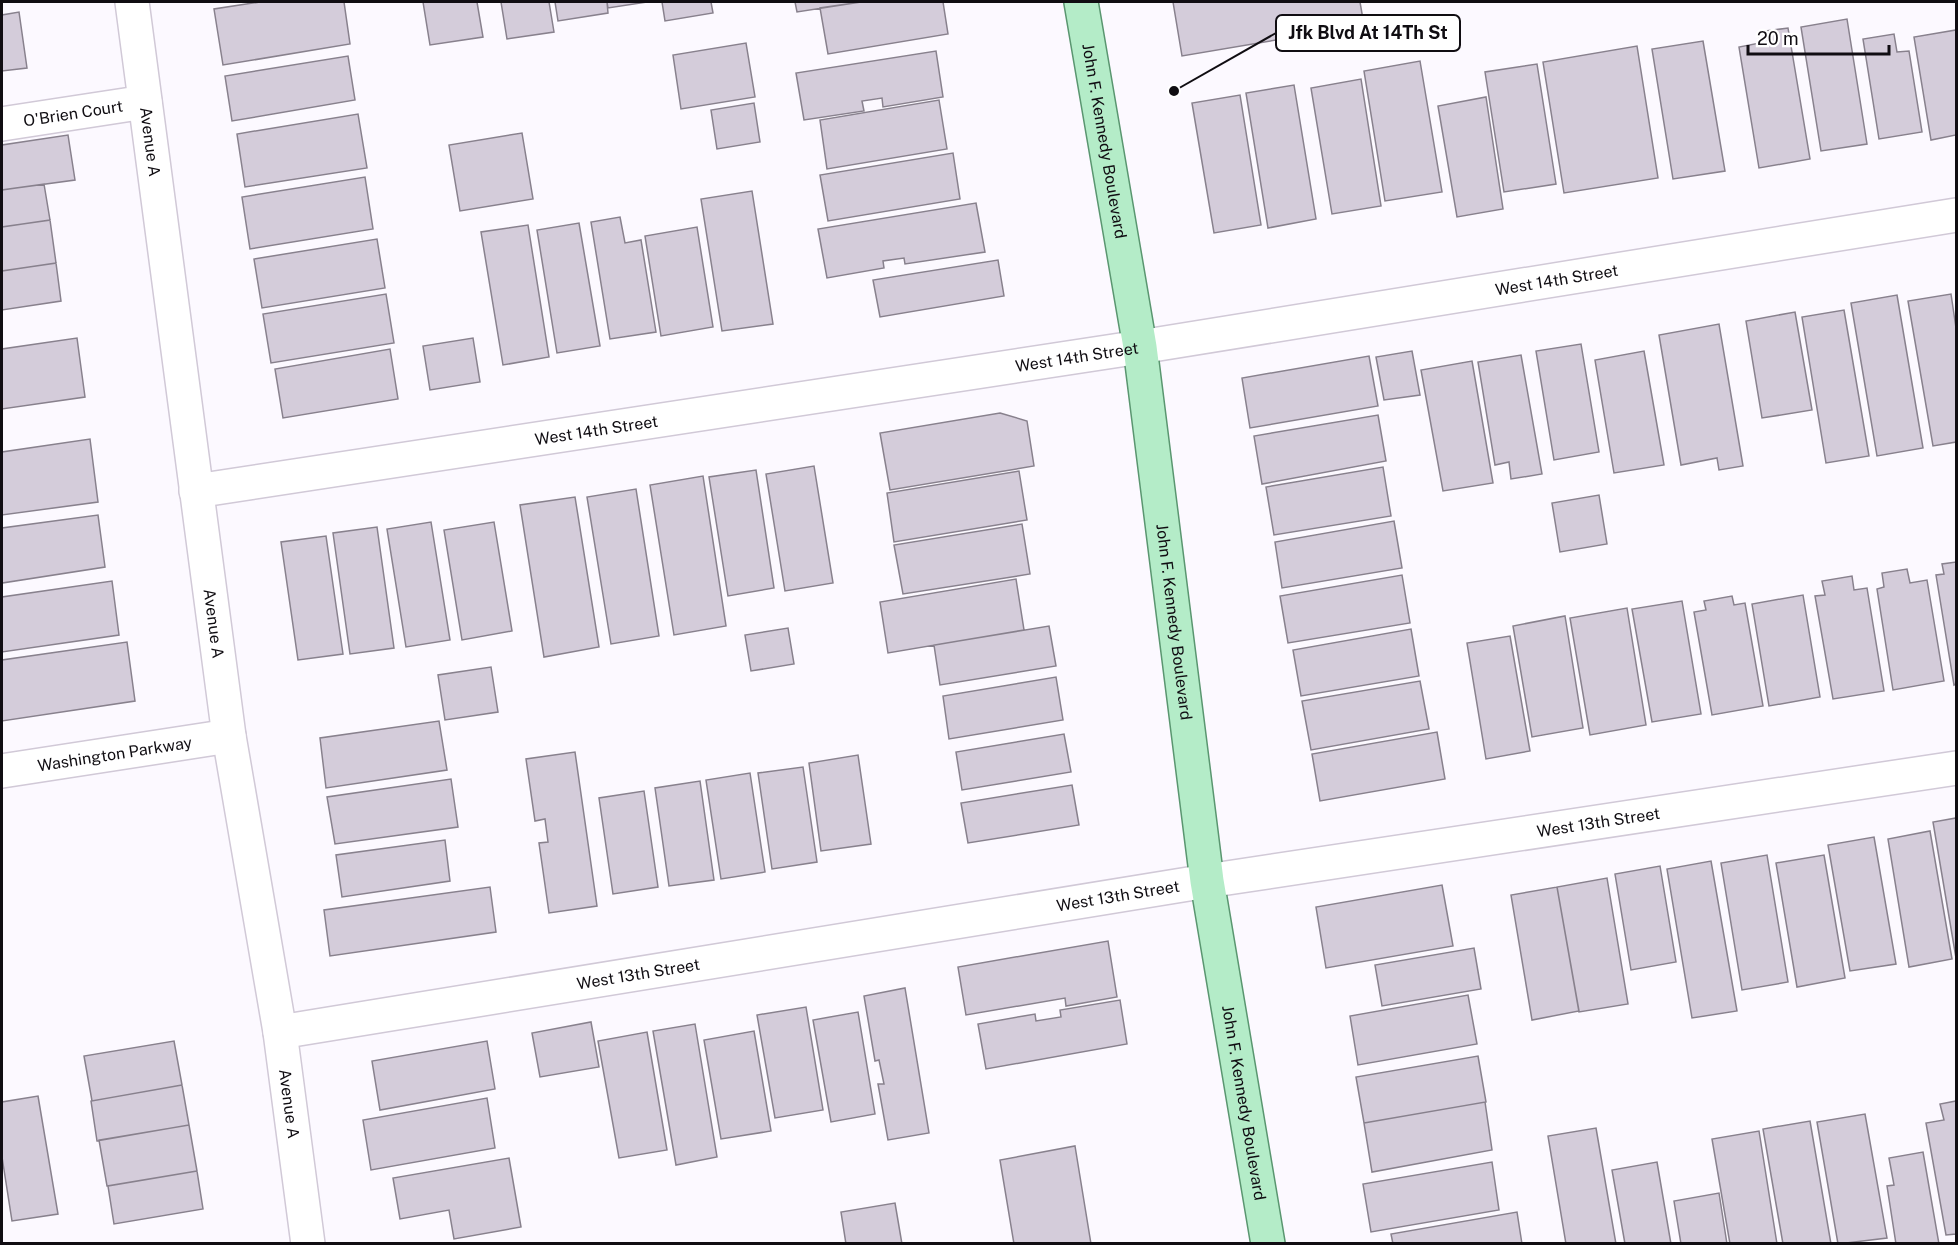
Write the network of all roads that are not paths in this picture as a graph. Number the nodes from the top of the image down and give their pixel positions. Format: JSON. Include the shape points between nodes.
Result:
{"nodes":[{"id":1,"x":132,"y":2,"type":"edge"},
{"id":2,"x":1081,"y":2,"type":"edge"},
{"id":3,"x":145,"y":102,"type":"junction"},
{"id":4,"x":2,"y":124,"type":"edge"},
{"id":5,"x":1956,"y":215,"type":"edge"},
{"id":6,"x":1140,"y":346,"type":"junction"},
{"id":7,"x":196,"y":490,"type":"junction"},
{"id":8,"x":229,"y":736,"type":"junction"},
{"id":9,"x":1956,"y":768,"type":"edge"},
{"id":10,"x":2,"y":771,"type":"edge"},
{"id":11,"x":1207,"y":881,"type":"junction"},
{"id":12,"x":280,"y":1032,"type":"junction"},
{"id":13,"x":308,"y":1244,"type":"edge"},
{"id":14,"x":1268,"y":1244,"type":"edge"}],
"edges":[{"from":1,"to":3,"type":"street","name":"Avenue A"},
{"from":2,"to":6,"type":"main road","name":"John F. Kennedy Boulevard"},
{"from":3,"to":4,"type":"street","name":"O'Brien Court"},
{"from":3,"to":7,"type":"street","name":"Avenue A"},
{"from":5,"to":6,"type":"street","name":"West 14th Street"},
{"from":6,"to":7,"type":"street","name":"West 14th Street"},
{"from":6,"to":11,"type":"main road","name":"John F. Kennedy Boulevard"},
{"from":7,"to":8,"type":"street","name":"Avenue A"},
{"from":8,"to":10,"type":"street","name":"Washington Parkway"},
{"from":8,"to":12,"type":"street","name":"Avenue A"},
{"from":9,"to":11,"type":"street","name":"West 13th Street"},
{"from":11,"to":12,"type":"street","name":"West 13th Street"},
{"from":11,"to":14,"type":"main road","name":"John F. Kennedy Boulevard"},
{"from":12,"to":13,"type":"street","name":"Avenue A"}]}
